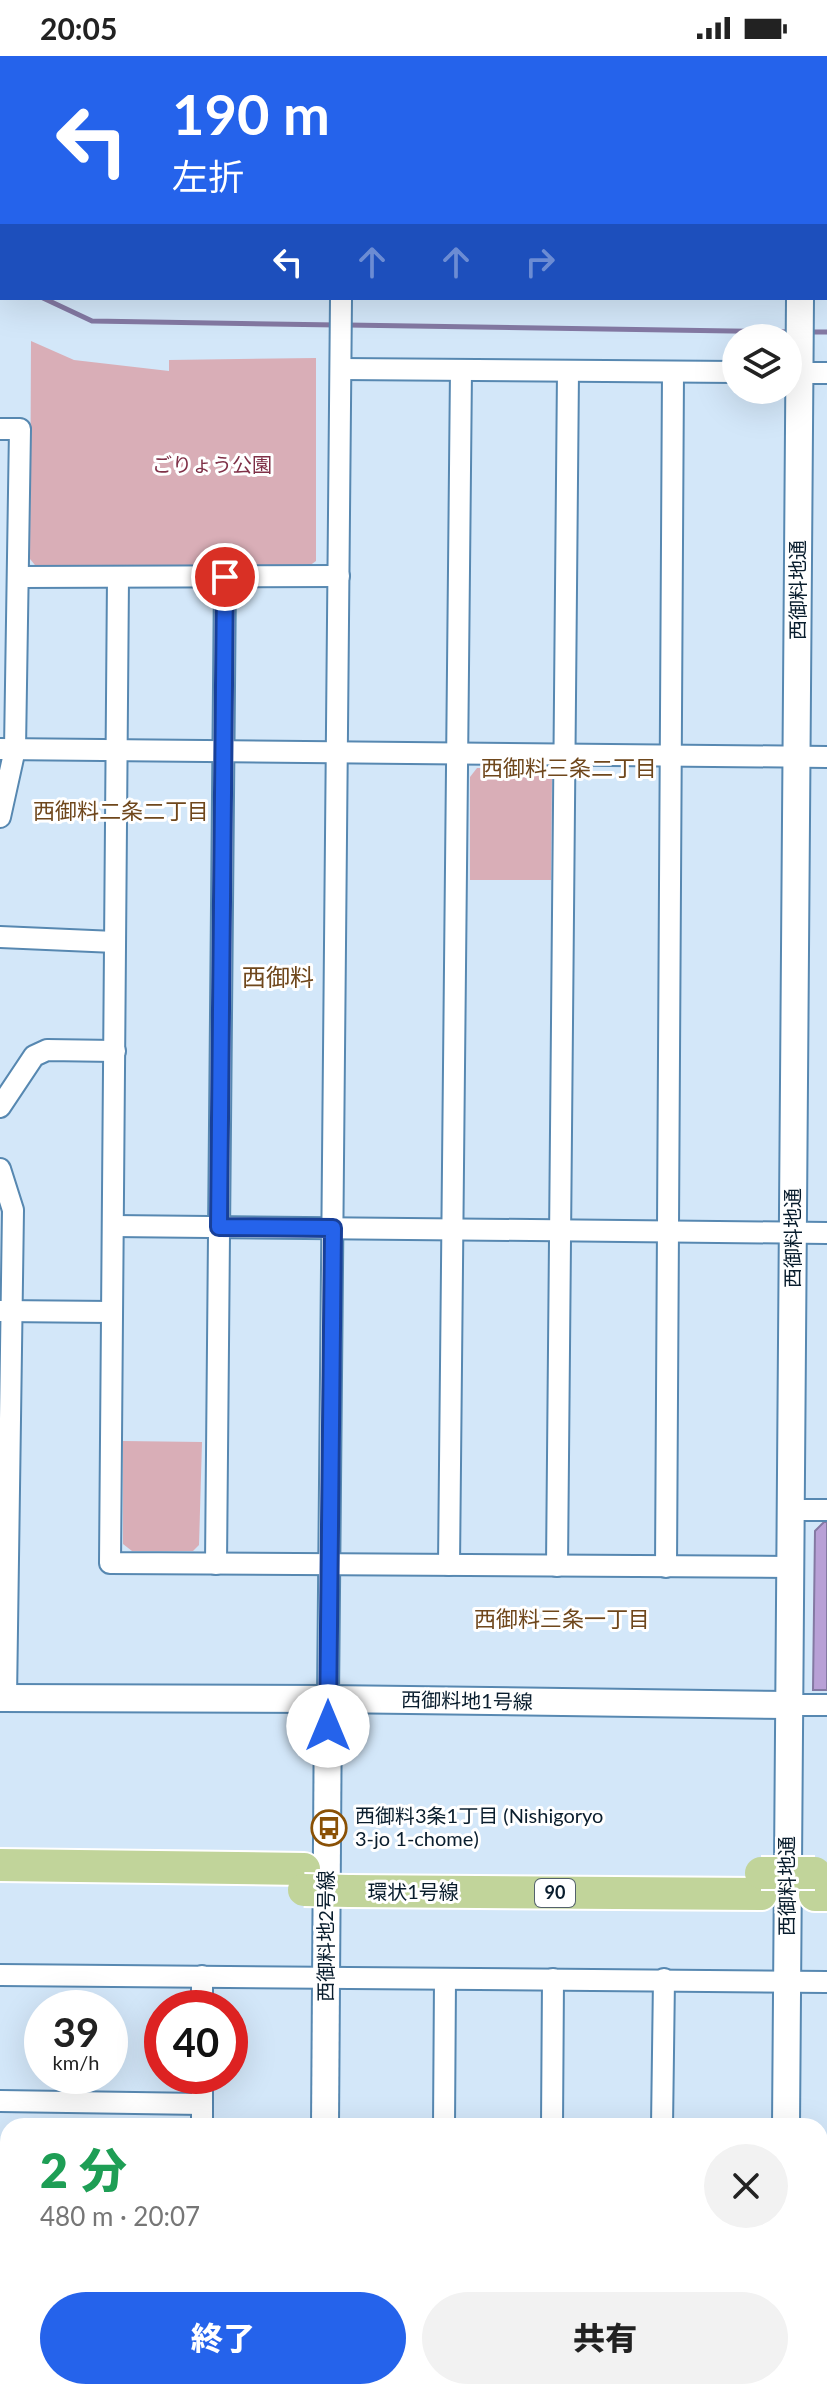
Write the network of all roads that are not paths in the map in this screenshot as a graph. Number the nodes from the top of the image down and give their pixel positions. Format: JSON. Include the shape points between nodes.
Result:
{"nodes":[{"id":1,"x":341,"y":300,"type":"edge"},
{"id":2,"x":800,"y":300,"type":"edge"},
{"id":3,"x":799,"y":324,"type":"edge"},
{"id":4,"x":802,"y":367,"type":"edge"},
{"id":5,"x":341,"y":369,"type":"junction"},
{"id":6,"x":461,"y":370,"type":"junction"},
{"id":7,"x":568,"y":371,"type":"junction"},
{"id":8,"x":673,"y":372,"type":"junction"},
{"id":9,"x":722,"y":372,"type":"edge"},
{"id":10,"x":827,"y":373,"type":"edge"},
{"id":11,"x":796,"y":404,"type":"edge"},
{"id":12,"x":0,"y":429,"type":"edge"},
{"id":13,"x":339,"y":576,"type":"junction"},
{"id":14,"x":19,"y":577,"type":"junction"},
{"id":15,"x":118,"y":577,"type":"junction"},
{"id":16,"x":225,"y":577,"type":"junction"},
{"id":17,"x":7,"y":749,"type":"edge"},
{"id":18,"x":117,"y":749,"type":"junction"},
{"id":19,"x":224,"y":750,"type":"junction"},
{"id":20,"x":337,"y":751,"type":"junction"},
{"id":21,"x":457,"y":753,"type":"junction"},
{"id":22,"x":565,"y":754,"type":"junction"},
{"id":23,"x":671,"y":755,"type":"junction"},
{"id":24,"x":796,"y":757,"type":"junction"},
{"id":25,"x":827,"y":757,"type":"edge"},
{"id":26,"x":0,"y":817,"type":"edge"},
{"id":27,"x":0,"y":937,"type":"edge"},
{"id":28,"x":115,"y":942,"type":"junction"},
{"id":29,"x":115,"y":1051,"type":"junction"},
{"id":30,"x":0,"y":1107,"type":"edge"},
{"id":31,"x":0,"y":1169,"type":"edge"},
{"id":32,"x":113,"y":1226,"type":"junction"},
{"id":33,"x":219,"y":1227,"type":"junction"},
{"id":34,"x":333,"y":1228,"type":"junction"},
{"id":35,"x":452,"y":1229,"type":"junction"},
{"id":36,"x":560,"y":1230,"type":"junction"},
{"id":37,"x":668,"y":1231,"type":"junction"},
{"id":38,"x":793,"y":1232,"type":"junction"},
{"id":39,"x":827,"y":1233,"type":"edge"},
{"id":40,"x":5,"y":1312,"type":"edge"},
{"id":41,"x":112,"y":1312,"type":"junction"},
{"id":42,"x":790,"y":1510,"type":"junction"},
{"id":43,"x":827,"y":1510,"type":"edge"},
{"id":44,"x":216,"y":1564,"type":"junction"},
{"id":45,"x":329,"y":1564,"type":"junction"},
{"id":46,"x":449,"y":1565,"type":"junction"},
{"id":47,"x":557,"y":1566,"type":"junction"},
{"id":48,"x":666,"y":1567,"type":"junction"},
{"id":49,"x":790,"y":1567,"type":"junction"},
{"id":50,"x":3,"y":1698,"type":"edge"},
{"id":51,"x":328,"y":1699,"type":"junction"},
{"id":52,"x":789,"y":1705,"type":"junction"},
{"id":53,"x":827,"y":1705,"type":"edge"},
{"id":54,"x":0,"y":1865,"type":"edge"},
{"id":55,"x":304,"y":1880,"type":"junction"},
{"id":56,"x":821,"y":1884,"type":"edge"},
{"id":57,"x":0,"y":1887,"type":"edge"},
{"id":58,"x":0,"y":1975,"type":"edge"},
{"id":59,"x":202,"y":1976,"type":"junction"},
{"id":60,"x":326,"y":1978,"type":"junction"},
{"id":61,"x":445,"y":1979,"type":"junction"},
{"id":62,"x":553,"y":1979,"type":"junction"},
{"id":63,"x":664,"y":1979,"type":"junction"},
{"id":64,"x":787,"y":1982,"type":"junction"},
{"id":65,"x":827,"y":1982,"type":"edge"},
{"id":66,"x":202,"y":1990,"type":"edge"},
{"id":67,"x":202,"y":2094,"type":"edge"},
{"id":68,"x":0,"y":2101,"type":"edge"},
{"id":69,"x":202,"y":2104,"type":"junction"},
{"id":70,"x":202,"y":2118,"type":"edge"},
{"id":71,"x":325,"y":2118,"type":"edge"},
{"id":72,"x":444,"y":2118,"type":"edge"},
{"id":73,"x":552,"y":2118,"type":"edge"},
{"id":74,"x":662,"y":2118,"type":"edge"},
{"id":75,"x":786,"y":2118,"type":"edge"}],
"edges":[{"from":1,"to":5,"type":"street"},
{"from":2,"to":3,"type":"street","name":"西御料地通"},
{"from":4,"to":10,"type":"street"},
{"from":5,"to":6,"type":"street"},
{"from":5,"to":13,"type":"street"},
{"from":6,"to":7,"type":"street"},
{"from":6,"to":21,"type":"street"},
{"from":7,"to":8,"type":"street"},
{"from":7,"to":22,"type":"street"},
{"from":8,"to":9,"type":"street"},
{"from":8,"to":23,"type":"street"},
{"from":11,"to":24,"type":"street","name":"西御料地通"},
{"from":12,"to":14,"type":"street","via":[[20,429]]},
{"from":13,"to":16,"type":"street"},
{"from":13,"to":20,"type":"street"},
{"from":14,"to":15,"type":"street"},
{"from":14,"to":17,"type":"street"},
{"from":15,"to":16,"type":"street"},
{"from":15,"to":18,"type":"street"},
{"from":16,"to":19,"type":"street"},
{"from":17,"to":18,"type":"street"},
{"from":17,"to":26,"type":"street"},
{"from":18,"to":19,"type":"street"},
{"from":18,"to":28,"type":"street"},
{"from":19,"to":20,"type":"street"},
{"from":19,"to":33,"type":"street"},
{"from":20,"to":21,"type":"street"},
{"from":20,"to":34,"type":"street"},
{"from":21,"to":22,"type":"street"},
{"from":21,"to":35,"type":"street"},
{"from":22,"to":23,"type":"street"},
{"from":22,"to":36,"type":"street"},
{"from":23,"to":24,"type":"street"},
{"from":23,"to":37,"type":"street"},
{"from":24,"to":25,"type":"street"},
{"from":24,"to":38,"type":"street","name":"西御料地通"},
{"from":27,"to":28,"type":"street"},
{"from":28,"to":29,"type":"street"},
{"from":29,"to":30,"type":"street","via":[[47,1050],[34,1056]]},
{"from":29,"to":32,"type":"street"},
{"from":31,"to":40,"type":"street","via":[[13,1210]]},
{"from":32,"to":33,"type":"street"},
{"from":32,"to":41,"type":"street"},
{"from":33,"to":34,"type":"street"},
{"from":33,"to":44,"type":"street"},
{"from":34,"to":35,"type":"street"},
{"from":34,"to":45,"type":"street"},
{"from":35,"to":36,"type":"street"},
{"from":35,"to":46,"type":"street"},
{"from":36,"to":37,"type":"street"},
{"from":36,"to":47,"type":"street"},
{"from":37,"to":38,"type":"street"},
{"from":37,"to":48,"type":"street"},
{"from":38,"to":39,"type":"street"},
{"from":38,"to":42,"type":"street","name":"西御料地通"},
{"from":40,"to":41,"type":"street"},
{"from":40,"to":50,"type":"street"},
{"from":41,"to":44,"type":"street","via":[[110,1563]]},
{"from":42,"to":43,"type":"street"},
{"from":42,"to":49,"type":"street","name":"西御料地通"},
{"from":44,"to":45,"type":"street"},
{"from":45,"to":46,"type":"street"},
{"from":45,"to":51,"type":"street"},
{"from":46,"to":47,"type":"street"},
{"from":47,"to":48,"type":"street"},
{"from":48,"to":49,"type":"street"},
{"from":49,"to":52,"type":"street","name":"西御料地通"},
{"from":50,"to":51,"type":"street","name":"西御料地1号線"},
{"from":51,"to":52,"type":"street","name":"西御料地1号線"},
{"from":51,"to":60,"type":"street","name":"西御料地2号線"},
{"from":52,"to":53,"type":"street"},
{"from":52,"to":64,"type":"street","name":"西御料地通"},
{"from":54,"to":55,"type":"main road","name":"環状1号線","number":"90"},
{"from":55,"to":56,"type":"main road","name":"環状1号線","number":"90","bridge":true},
{"from":55,"to":57,"type":"main road","name":"環状1号線","number":"90"},
{"from":58,"to":59,"type":"street"},
{"from":59,"to":60,"type":"street"},
{"from":59,"to":66,"type":"street"},
{"from":60,"to":61,"type":"street"},
{"from":60,"to":71,"type":"street","name":"西御料地2号線"},
{"from":61,"to":62,"type":"street"},
{"from":61,"to":72,"type":"street"},
{"from":62,"to":63,"type":"street"},
{"from":62,"to":73,"type":"street"},
{"from":63,"to":64,"type":"street"},
{"from":63,"to":74,"type":"street"},
{"from":64,"to":65,"type":"street"},
{"from":64,"to":75,"type":"street","name":"西御料地通"},
{"from":67,"to":69,"type":"street"},
{"from":68,"to":69,"type":"street"},
{"from":69,"to":70,"type":"street"}]}
